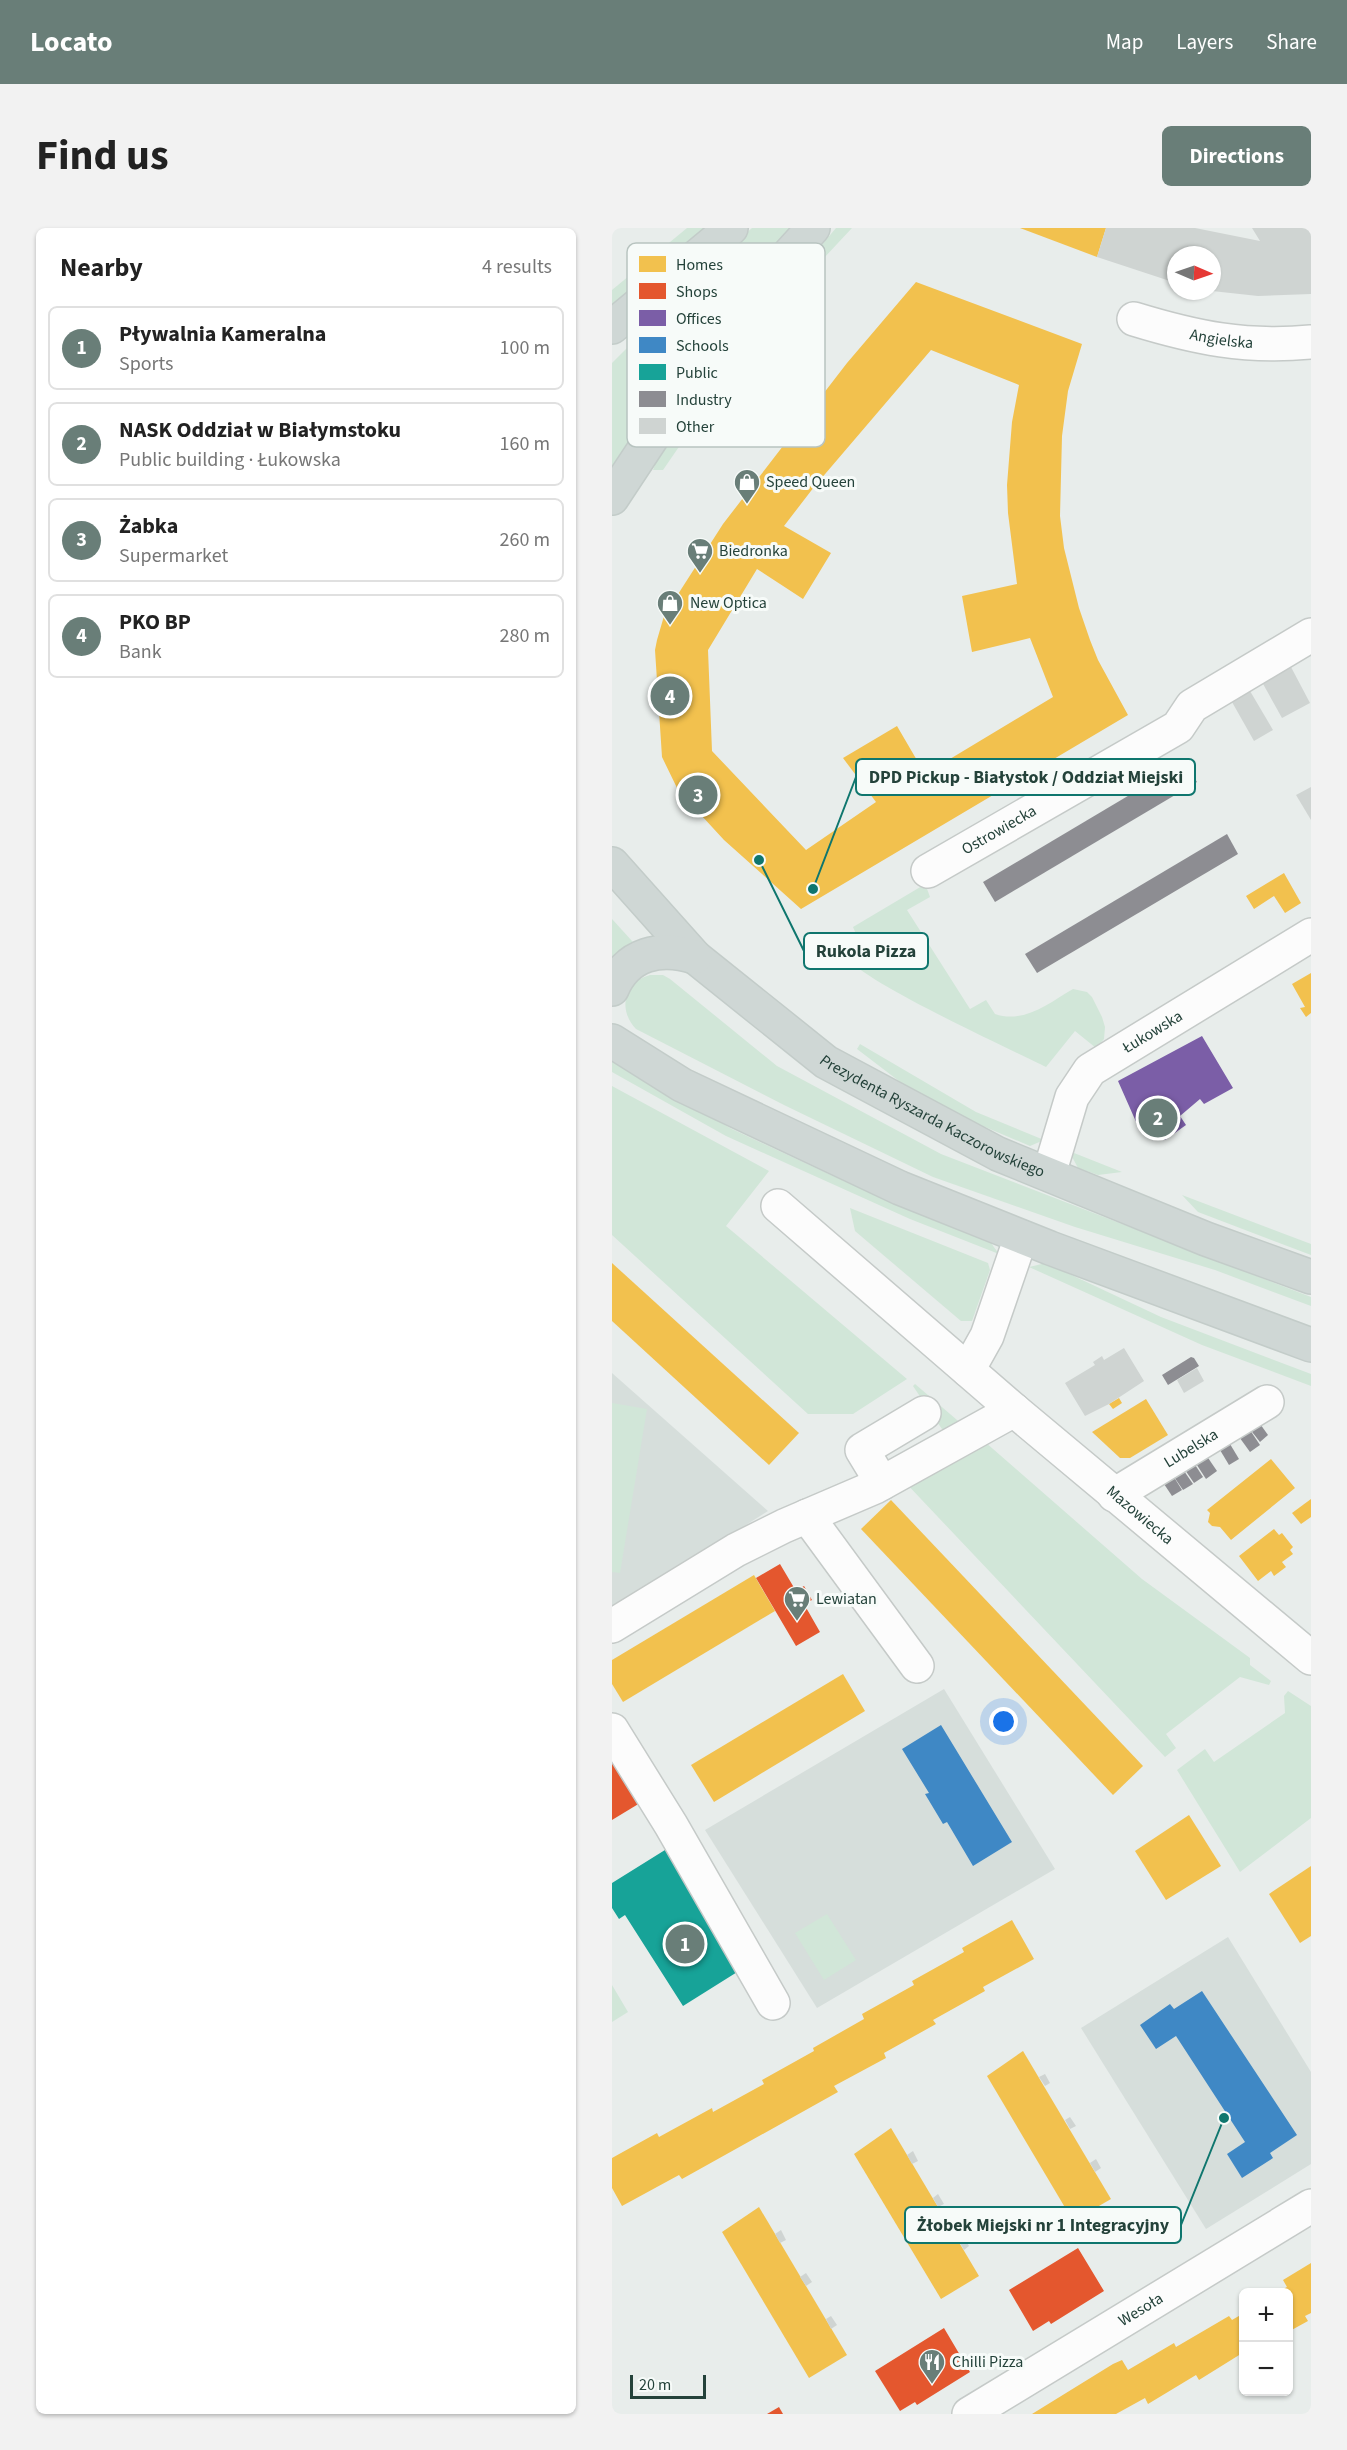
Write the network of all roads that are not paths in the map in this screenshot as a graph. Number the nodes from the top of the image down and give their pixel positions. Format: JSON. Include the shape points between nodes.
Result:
{"nodes":[{"id":1,"x":731,"y":228,"type":"edge"},
{"id":2,"x":813,"y":228,"type":"edge"},
{"id":3,"x":713,"y":243,"type":"edge"},
{"id":4,"x":799,"y":243,"type":"edge"},
{"id":5,"x":627,"y":315,"type":"edge"},
{"id":6,"x":1134,"y":319,"type":"dead end"},
{"id":7,"x":612,"y":327,"type":"edge"},
{"id":8,"x":1311,"y":342,"type":"edge"},
{"id":9,"x":646,"y":447,"type":"edge"},
{"id":10,"x":613,"y":497,"type":"edge"},
{"id":11,"x":1311,"y":635,"type":"edge"},
{"id":12,"x":612,"y":864,"type":"edge"},
{"id":13,"x":928,"y":871,"type":"dead end"},
{"id":14,"x":1311,"y":935,"type":"edge"},
{"id":15,"x":695,"y":957,"type":"junction"},
{"id":16,"x":612,"y":989,"type":"edge"},
{"id":17,"x":613,"y":1039,"type":"edge"},
{"id":18,"x":1049,"y":1174,"type":"junction"},
{"id":19,"x":778,"y":1206,"type":"dead end"},
{"id":20,"x":1022,"y":1237,"type":"junction"},
{"id":21,"x":1311,"y":1277,"type":"edge"},
{"id":22,"x":1311,"y":1345,"type":"edge"},
{"id":23,"x":968,"y":1370,"type":"junction"},
{"id":24,"x":1267,"y":1402,"type":"dead end"},
{"id":25,"x":1014,"y":1410,"type":"junction"},
{"id":26,"x":924,"y":1413,"type":"dead end"},
{"id":27,"x":882,"y":1483,"type":"junction"},
{"id":28,"x":1114,"y":1495,"type":"junction"},
{"id":29,"x":807,"y":1516,"type":"junction"},
{"id":30,"x":612,"y":1626,"type":"edge"},
{"id":31,"x":1311,"y":1658,"type":"edge"},
{"id":32,"x":917,"y":1666,"type":"dead end"},
{"id":33,"x":612,"y":1730,"type":"edge"},
{"id":34,"x":773,"y":2003,"type":"dead end"},
{"id":35,"x":1311,"y":2206,"type":"edge"},
{"id":36,"x":969,"y":2414,"type":"edge"}],
"edges":[{"from":1,"to":3,"type":"main road"},
{"from":2,"to":4,"type":"main road"},
{"from":5,"to":7,"type":"main road"},
{"from":6,"to":8,"type":"street","name":"Angielska","via":[[1215,341]]},
{"from":9,"to":10,"type":"main road"},
{"from":11,"to":13,"type":"street","name":"Ostrowiecka","via":[[1192,706],[1178,727]]},
{"from":12,"to":15,"type":"main road","name":"Prezydenta Ryszarda Kaczorowskiego"},
{"from":14,"to":18,"type":"street","name":"Łukowska","via":[[1090,1071],[1072,1097]]},
{"from":15,"to":16,"type":"main road","via":[[677,951],[639,958],[624,970]]},
{"from":15,"to":18,"type":"main road","name":"Prezydenta Ryszarda Kaczorowskiego","via":[[826,1062],[998,1154]]},
{"from":17,"to":20,"type":"main road","via":[[682,1085],[900,1188]]},
{"from":18,"to":21,"type":"main road","name":"Prezydenta Ryszarda Kaczorowskiego","via":[[1206,1239]]},
{"from":19,"to":23,"type":"street","name":"Mazowiecka"},
{"from":20,"to":22,"type":"main road"},
{"from":20,"to":23,"type":"street","via":[[987,1336]]},
{"from":23,"to":25,"type":"street","name":"Mazowiecka"},
{"from":24,"to":28,"type":"street","name":"Lubelska"},
{"from":25,"to":27,"type":"street"},
{"from":25,"to":28,"type":"street","name":"Mazowiecka"},
{"from":26,"to":27,"type":"street","via":[[862,1450]]},
{"from":27,"to":29,"type":"street"},
{"from":28,"to":31,"type":"street","name":"Mazowiecka"},
{"from":29,"to":30,"type":"street","via":[[736,1550]]},
{"from":29,"to":32,"type":"street"},
{"from":33,"to":34,"type":"street"},
{"from":35,"to":36,"type":"street","name":"Wesoła"}]}
